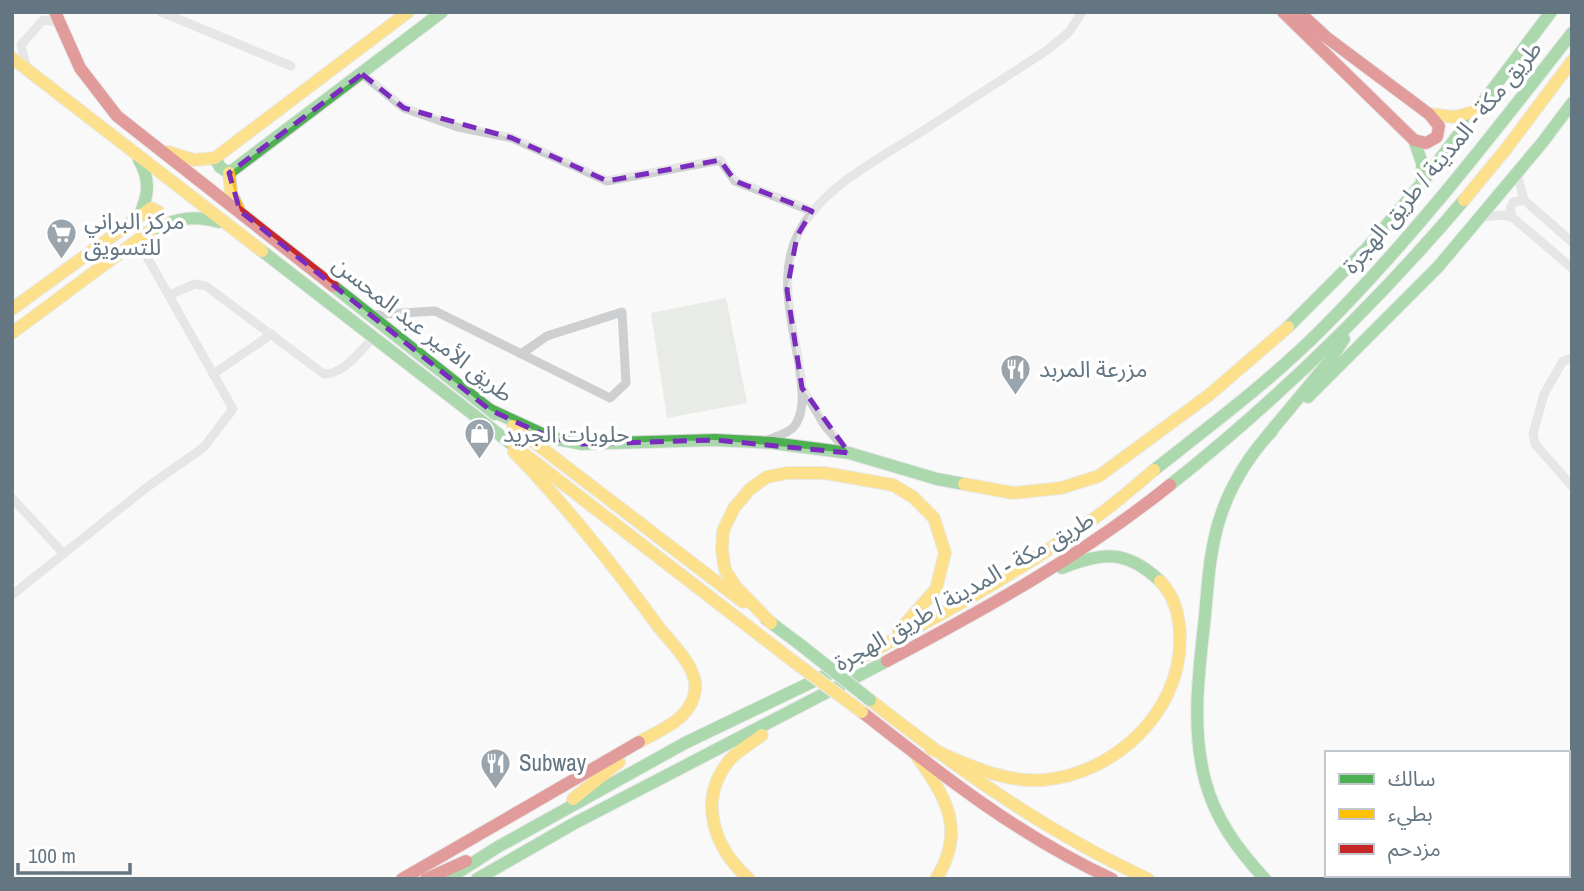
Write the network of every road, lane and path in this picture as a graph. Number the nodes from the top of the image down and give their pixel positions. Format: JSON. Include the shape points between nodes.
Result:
{"nodes":[{"id":1,"x":161,"y":12,"type":"edge"},
{"id":2,"x":408,"y":12,"type":"edge"},
{"id":3,"x":442,"y":12,"type":"edge"},
{"id":4,"x":1082,"y":12,"type":"edge"},
{"id":5,"x":1283,"y":12,"type":"edge"},
{"id":6,"x":1299,"y":12,"type":"edge"},
{"id":7,"x":1551,"y":12,"type":"edge"},
{"id":8,"x":57,"y":17,"type":"edge"},
{"id":9,"x":1572,"y":23,"type":"edge"},
{"id":10,"x":1572,"y":33,"type":"edge"},
{"id":11,"x":12,"y":58,"type":"edge"},
{"id":12,"x":1572,"y":61,"type":"edge"},
{"id":13,"x":291,"y":66,"type":"dead end"},
{"id":14,"x":1572,"y":69,"type":"edge"},
{"id":15,"x":27,"y":70,"type":"junction"},
{"id":16,"x":362,"y":74,"type":"junction"},
{"id":17,"x":1524,"y":94,"type":"junction"},
{"id":18,"x":1572,"y":103,"type":"edge"},
{"id":19,"x":1478,"y":111,"type":"junction"},
{"id":20,"x":1429,"y":114,"type":"junction"},
{"id":21,"x":1522,"y":126,"type":"junction"},
{"id":22,"x":1414,"y":140,"type":"junction"},
{"id":23,"x":161,"y":150,"type":"junction"},
{"id":24,"x":135,"y":153,"type":"junction"},
{"id":25,"x":215,"y":158,"type":"junction"},
{"id":26,"x":229,"y":173,"type":"junction"},
{"id":27,"x":1517,"y":173,"type":"junction"},
{"id":28,"x":1422,"y":184,"type":"junction"},
{"id":29,"x":1524,"y":200,"type":"junction"},
{"id":30,"x":240,"y":211,"type":"junction"},
{"id":31,"x":812,"y":211,"type":"junction"},
{"id":32,"x":139,"y":216,"type":"junction"},
{"id":33,"x":1512,"y":216,"type":"junction"},
{"id":34,"x":1480,"y":218,"type":"junction"},
{"id":35,"x":229,"y":226,"type":"junction"},
{"id":36,"x":149,"y":231,"type":"junction"},
{"id":37,"x":138,"y":241,"type":"junction"},
{"id":38,"x":1572,"y":242,"type":"edge"},
{"id":39,"x":1572,"y":268,"type":"edge"},
{"id":40,"x":169,"y":295,"type":"junction"},
{"id":41,"x":1367,"y":306,"type":"junction"},
{"id":42,"x":12,"y":309,"type":"edge"},
{"id":43,"x":370,"y":315,"type":"junction"},
{"id":44,"x":12,"y":333,"type":"edge"},
{"id":45,"x":272,"y":334,"type":"junction"},
{"id":46,"x":374,"y":337,"type":"junction"},
{"id":47,"x":521,"y":354,"type":"junction"},
{"id":48,"x":1572,"y":358,"type":"edge"},
{"id":49,"x":214,"y":374,"type":"junction"},
{"id":50,"x":802,"y":388,"type":"junction"},
{"id":51,"x":491,"y":410,"type":"junction"},
{"id":52,"x":484,"y":423,"type":"junction"},
{"id":53,"x":1267,"y":436,"type":"junction"},
{"id":54,"x":761,"y":442,"type":"junction"},
{"id":55,"x":849,"y":453,"type":"junction"},
{"id":56,"x":1572,"y":486,"type":"edge"},
{"id":57,"x":12,"y":498,"type":"edge"},
{"id":58,"x":64,"y":554,"type":"junction"},
{"id":59,"x":1037,"y":578,"type":"junction"},
{"id":60,"x":12,"y":595,"type":"edge"},
{"id":61,"x":771,"y":623,"type":"junction"},
{"id":62,"x":884,"y":645,"type":"junction"},
{"id":63,"x":794,"y":710,"type":"junction"},
{"id":64,"x":655,"y":734,"type":"junction"},
{"id":65,"x":931,"y":749,"type":"junction"},
{"id":66,"x":916,"y":754,"type":"junction"},
{"id":67,"x":549,"y":818,"type":"junction"},
{"id":68,"x":496,"y":848,"type":"junction"},
{"id":69,"x":402,"y":879,"type":"edge"},
{"id":70,"x":426,"y":879,"type":"edge"},
{"id":71,"x":448,"y":879,"type":"edge"},
{"id":72,"x":477,"y":879,"type":"edge"},
{"id":73,"x":749,"y":879,"type":"edge"},
{"id":74,"x":936,"y":879,"type":"edge"},
{"id":75,"x":1112,"y":879,"type":"edge"},
{"id":76,"x":1148,"y":879,"type":"edge"},
{"id":77,"x":1265,"y":879,"type":"edge"}],
"edges":[{"from":1,"to":13,"type":"street"},
{"from":2,"to":25,"type":"main road"},
{"from":3,"to":16,"type":"main road"},
{"from":4,"to":31,"type":"street","via":[[1069,32],[1049,49],[843,183]]},
{"from":5,"to":22,"type":"main road"},
{"from":6,"to":20,"type":"main road"},
{"from":7,"to":19,"type":"main road"},
{"from":8,"to":15,"type":"street","via":[[43,20],[21,45]]},
{"from":8,"to":23,"type":"main road","name":"طريق الأمير عبد المحسن","via":[[71,56],[91,88],[117,116]]},
{"from":9,"to":17,"type":"main road"},
{"from":10,"to":17,"type":"main road","name":"طريق مكة - المدينة / طريق الهجرة"},
{"from":11,"to":15,"type":"main road","name":"طريق الأمير عبد المحسن"},
{"from":12,"to":21,"type":"main road","name":"طريق مكة - المدينة / طريق الهجرة"},
{"from":14,"to":21,"type":"main road"},
{"from":15,"to":24,"type":"main road","name":"طريق الأمير عبد المحسن"},
{"from":16,"to":26,"type":"main road"},
{"from":16,"to":31,"type":"street","via":[[404,108],[458,127],[512,138],[607,181],[720,160],[735,181]]},
{"from":17,"to":62,"type":"main road","name":"طريق مكة - المدينة / طريق الهجرة","via":[[1375,274],[1264,382],[1096,517],[1025,564]]},
{"from":18,"to":27,"type":"main road"},
{"from":19,"to":20,"type":"main road","via":[[1454,117]]},
{"from":19,"to":28,"type":"main road"},
{"from":20,"to":22,"type":"main road","via":[[1439,126],[1437,137],[1426,143]]},
{"from":21,"to":41,"type":"main road","name":"طريق مكة - المدينة / طريق الهجرة","via":[[1449,217]]},
{"from":22,"to":28,"type":"main road","via":[[1422,163]]},
{"from":23,"to":25,"type":"main road","via":[[194,160]]},
{"from":23,"to":30,"type":"main road","name":"طريق الأمير عبد المحسن"},
{"from":24,"to":32,"type":"main road","via":[[149,181]]},
{"from":24,"to":35,"type":"main road","name":"طريق الأمير عبد المحسن"},
{"from":25,"to":26,"type":"main road"},
{"from":26,"to":30,"type":"main road","via":[[230,194]]},
{"from":27,"to":29,"type":"street"},
{"from":27,"to":34,"type":"main road"},
{"from":28,"to":55,"type":"main road","via":[[1367,248],[1287,328],[1209,395],[1099,476],[1061,488],[1013,493],[937,479]]},
{"from":29,"to":33,"type":"street","via":[[1513,202]]},
{"from":29,"to":38,"type":"street"},
{"from":30,"to":43,"type":"main road","name":"طريق الأمير عبد المحسن"},
{"from":31,"to":50,"type":"street","via":[[797,236],[787,290]]},
{"from":32,"to":36,"type":"main road","via":[[151,208],[159,212],[163,221]]},
{"from":32,"to":42,"type":"main road"},
{"from":33,"to":34,"type":"street"},
{"from":33,"to":39,"type":"street"},
{"from":34,"to":53,"type":"main road","via":[[1398,309]]},
{"from":35,"to":36,"type":"main road","via":[[189,216]]},
{"from":35,"to":46,"type":"main road","name":"طريق الأمير عبد المحسن"},
{"from":36,"to":37,"type":"main road"},
{"from":37,"to":40,"type":"street"},
{"from":37,"to":44,"type":"main road"},
{"from":40,"to":45,"type":"street","via":[[195,284],[206,286]]},
{"from":40,"to":49,"type":"street"},
{"from":41,"to":53,"type":"main road","via":[[1331,359]]},
{"from":41,"to":59,"type":"main road","name":"طريق مكة - المدينة / طريق الهجرة","via":[[1200,461]]},
{"from":43,"to":47,"type":"street","via":[[435,311]]},
{"from":43,"to":51,"type":"main road","name":"طريق الأمير عبد المحسن"},
{"from":45,"to":46,"type":"street","via":[[329,374],[343,368]]},
{"from":45,"to":49,"type":"street"},
{"from":46,"to":52,"type":"main road","name":"طريق الأمير عبد المحسن"},
{"from":47,"to":47,"type":"street","via":[[610,398],[626,383],[622,312],[547,336]]},
{"from":48,"to":56,"type":"street","via":[[1563,361],[1545,394],[1533,434],[1535,444]]},
{"from":49,"to":58,"type":"street","via":[[233,409],[219,429],[193,456]]},
{"from":50,"to":54,"type":"street","via":[[797,424]]},
{"from":50,"to":55,"type":"street","via":[[825,426]]},
{"from":51,"to":54,"type":"main road","via":[[551,438],[582,444]]},
{"from":51,"to":61,"type":"main road","name":"طريق الأمير عبد المحسن"},
{"from":52,"to":64,"type":"main road","via":[[552,489],[687,666],[694,680],[692,702],[681,718]]},
{"from":52,"to":66,"type":"main road","name":"طريق الأمير عبد المحسن","bridge":true},
{"from":53,"to":77,"type":"main road","via":[[1221,511],[1209,578],[1197,733],[1213,804],[1228,832]]},
{"from":54,"to":55,"type":"main road"},
{"from":57,"to":58,"type":"street"},
{"from":58,"to":60,"type":"street"},
{"from":59,"to":63,"type":"main road","name":"طريق مكة - المدينة / طريق الهجرة"},
{"from":59,"to":65,"type":"main road","via":[[1098,555],[1133,559],[1159,578],[1181,620],[1182,645],[1158,712],[1113,756],[1076,774],[1028,781],[988,774]]},
{"from":61,"to":62,"type":"main road","via":[[724,570],[723,531],[750,489],[767,477],[787,473],[825,473],[893,485],[934,518],[945,553],[936,589]]},
{"from":61,"to":65,"type":"main road","name":"طريق الأمير عبد المحسن","bridge":true},
{"from":62,"to":67,"type":"main road","name":"طريق مكة - المدينة / طريق الهجرة","via":[[685,743]]},
{"from":63,"to":72,"type":"main road","name":"طريق مكة - المدينة / طريق الهجرة"},
{"from":63,"to":73,"type":"main road","via":[[727,762],[715,784],[710,810],[718,840],[737,870]]},
{"from":64,"to":67,"type":"main road"},
{"from":64,"to":69,"type":"main road"},
{"from":65,"to":76,"type":"main road","via":[[1002,801],[1099,858]]},
{"from":66,"to":74,"type":"main road","via":[[941,789],[951,817],[948,864]]},
{"from":66,"to":75,"type":"main road","name":"طريق الأمير عبد المحسن","via":[[982,806],[1050,849]]},
{"from":67,"to":68,"type":"main road"},
{"from":68,"to":70,"type":"main road"},
{"from":68,"to":71,"type":"main road"}]}
